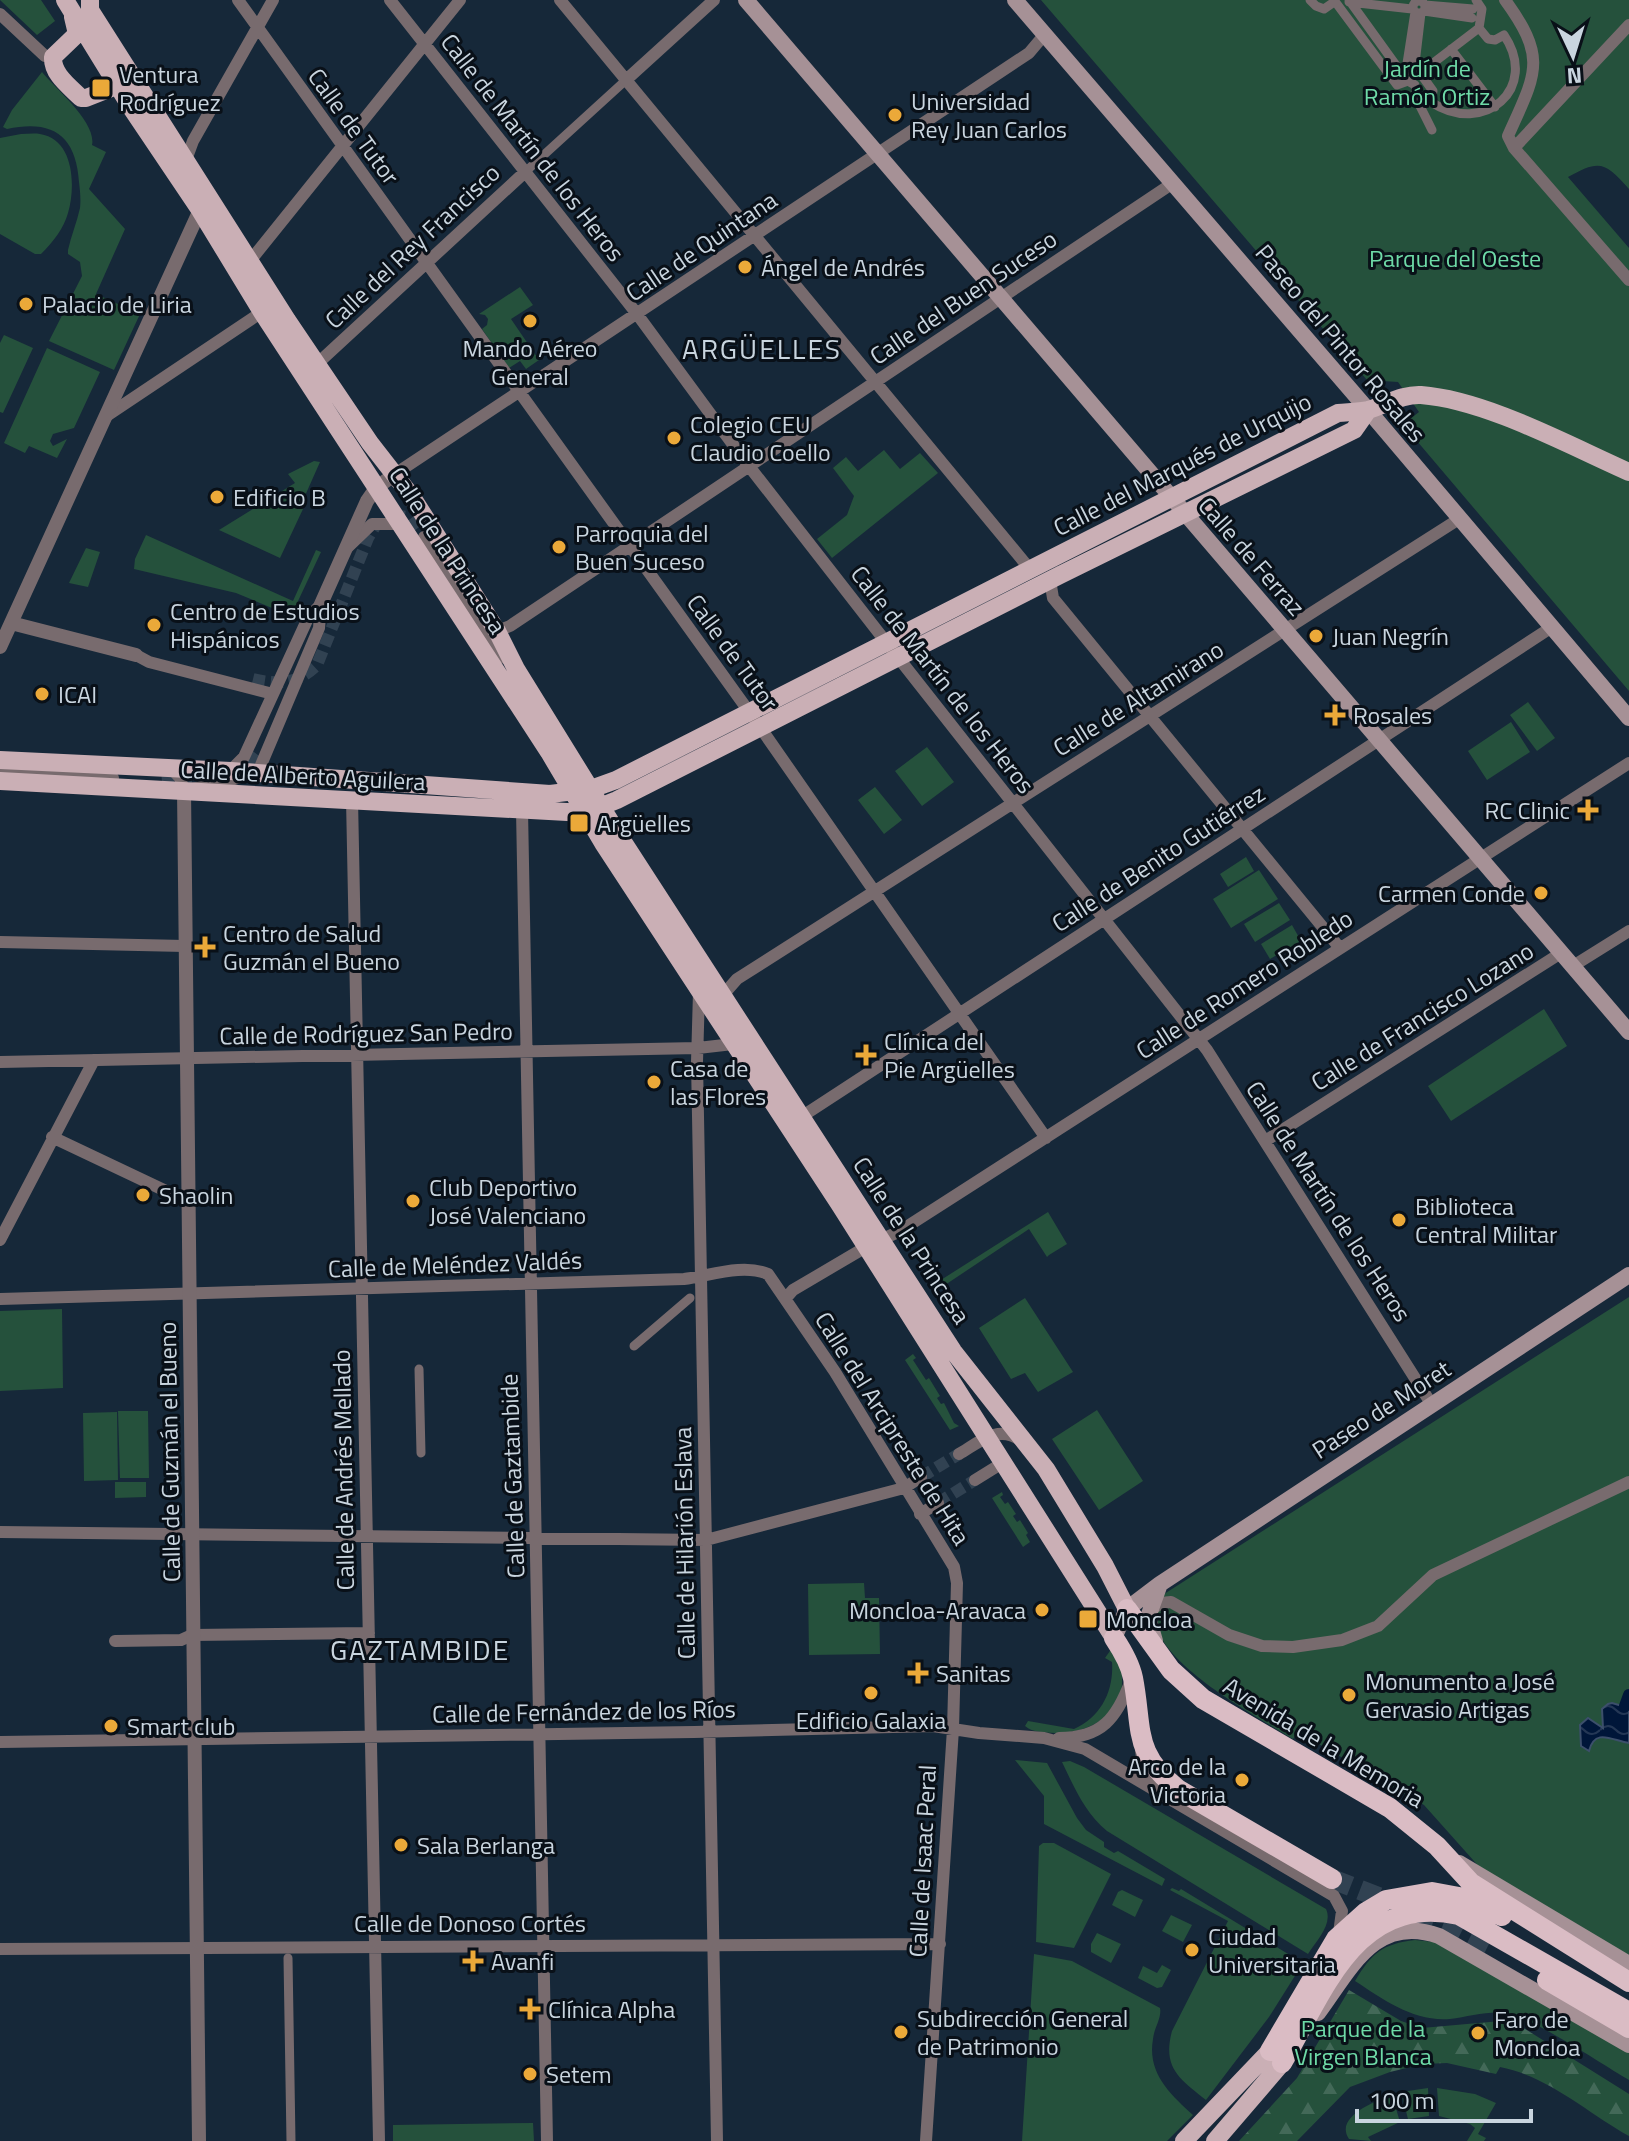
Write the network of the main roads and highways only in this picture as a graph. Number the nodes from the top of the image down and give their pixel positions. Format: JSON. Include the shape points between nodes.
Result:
{"nodes":[{"id":1,"x":746,"y":0,"type":"edge"},
{"id":2,"x":1015,"y":0,"type":"edge"},
{"id":3,"x":80,"y":3,"type":"edge"},
{"id":4,"x":123,"y":78,"type":"junction"},
{"id":5,"x":1368,"y":410,"type":"junction"},
{"id":6,"x":1629,"y":472,"type":"edge"},
{"id":7,"x":1170,"y":497,"type":"junction"},
{"id":8,"x":1184,"y":513,"type":"junction"},
{"id":9,"x":1629,"y":718,"type":"edge"},
{"id":10,"x":754,"y":719,"type":"junction"},
{"id":11,"x":0,"y":760,"type":"edge"},
{"id":12,"x":0,"y":781,"type":"edge"},
{"id":13,"x":582,"y":791,"type":"junction"},
{"id":14,"x":593,"y":810,"type":"junction"},
{"id":15,"x":1629,"y":1032,"type":"edge"},
{"id":16,"x":739,"y":1037,"type":"junction"},
{"id":17,"x":874,"y":1243,"type":"junction"},
{"id":18,"x":1629,"y":1275,"type":"edge"},
{"id":19,"x":1160,"y":1584,"type":"junction"},
{"id":20,"x":1127,"y":1609,"type":"junction"},
{"id":21,"x":1114,"y":1638,"type":"junction"},
{"id":22,"x":1159,"y":1654,"type":"junction"},
{"id":23,"x":1437,"y":1846,"type":"junction"},
{"id":24,"x":1332,"y":1879,"type":"tunnel mouth"},
{"id":25,"x":1489,"y":1944,"type":"tunnel mouth"},
{"id":26,"x":1629,"y":1964,"type":"edge"},
{"id":27,"x":1629,"y":1982,"type":"edge"},
{"id":28,"x":1629,"y":1991,"type":"edge"},
{"id":29,"x":1629,"y":2012,"type":"edge"},
{"id":30,"x":1629,"y":2028,"type":"edge"},
{"id":31,"x":1629,"y":2045,"type":"edge"},
{"id":32,"x":1276,"y":2057,"type":"junction"},
{"id":33,"x":1184,"y":2141,"type":"edge"},
{"id":34,"x":1198,"y":2141,"type":"edge"},
{"id":35,"x":1215,"y":2141,"type":"edge"}],
"edges":[{"from":1,"to":7,"type":"main road","name":"Calle de Ferraz"},
{"from":2,"to":5,"type":"main road","name":"Paseo del Pintor Rosales"},
{"from":3,"to":4,"type":"main road","name":"Calle de la Princesa"},
{"from":3,"to":4,"type":"main road","via":[[77,34],[53,57],[53,67],[81,98]]},
{"from":4,"to":13,"type":"main road","name":"Calle de la Princesa","via":[[241,278],[398,524]]},
{"from":4,"to":13,"type":"main road","name":"Calle de la Princesa","via":[[186,160],[497,631]]},
{"from":5,"to":6,"type":"main road","via":[[1419,395],[1479,407]]},
{"from":5,"to":7,"type":"main road","name":"Calle del Marqués de Urquijo","via":[[1324,419]]},
{"from":5,"to":8,"type":"main road","name":"Calle del Marqués de Urquijo","via":[[1354,430]]},
{"from":5,"to":9,"type":"main road","name":"Paseo del Pintor Rosales"},
{"from":7,"to":8,"type":"main road","name":"Calle de Ferraz"},
{"from":7,"to":10,"type":"main road","name":"Calle del Marqués de Urquijo","via":[[886,642]]},
{"from":8,"to":10,"type":"main road","name":"Calle del Marqués de Urquijo","via":[[899,657]]},
{"from":8,"to":15,"type":"main road","name":"Calle de Ferraz"},
{"from":10,"to":13,"type":"main road","name":"Calle del Marqués de Urquijo"},
{"from":10,"to":14,"type":"main road","name":"Calle del Marqués de Urquijo"},
{"from":11,"to":13,"type":"main road","name":"Calle de Alberto Aguilera","via":[[166,774],[231,771],[257,763],[544,794]]},
{"from":12,"to":14,"type":"main road","name":"Calle de Alberto Aguilera"},
{"from":13,"to":14,"type":"main road","name":"Calle de la Princesa"},
{"from":14,"to":16,"type":"main road","name":"Calle de la Princesa","via":[[699,992]]},
{"from":14,"to":16,"type":"main road","name":"Calle de la Princesa","via":[[723,995]]},
{"from":16,"to":17,"type":"main road","name":"Calle de la Princesa"},
{"from":17,"to":20,"type":"main road","name":"Calle de la Princesa","via":[[1046,1469]]},
{"from":17,"to":21,"type":"main road","name":"Calle de la Princesa","via":[[987,1438]]},
{"from":18,"to":19,"type":"main road","name":"Paseo de Moret"},
{"from":19,"to":20,"type":"main road","name":"Paseo de Moret"},
{"from":19,"to":22,"type":"main road","via":[[1149,1612]]},
{"from":20,"to":21,"type":"main road"},
{"from":20,"to":22,"type":"highway","name":"Avenida de la Memoria"},
{"from":21,"to":24,"type":"highway","name":"Calle de la Princesa","via":[[1133,1677],[1142,1743],[1158,1772],[1179,1790]]},
{"from":22,"to":23,"type":"highway","name":"Avenida de la Memoria","via":[[1203,1699],[1390,1808]]},
{"from":23,"to":26,"type":"main road"},
{"from":23,"to":27,"type":"highway","name":"Avenida de la Memoria","via":[[1471,1883]]},
{"from":25,"to":30,"type":"highway"},
{"from":28,"to":32,"type":"highway","via":[[1459,1897],[1432,1892],[1386,1900],[1336,1939]]},
{"from":29,"to":32,"type":"highway","via":[[1459,1915],[1429,1911],[1392,1918],[1359,1939]]},
{"from":31,"to":32,"type":"main road","via":[[1439,1936],[1407,1931],[1386,1935],[1364,1951]]},
{"from":32,"to":33,"type":"main road"},
{"from":32,"to":34,"type":"main road"},
{"from":32,"to":35,"type":"main road"}]}
